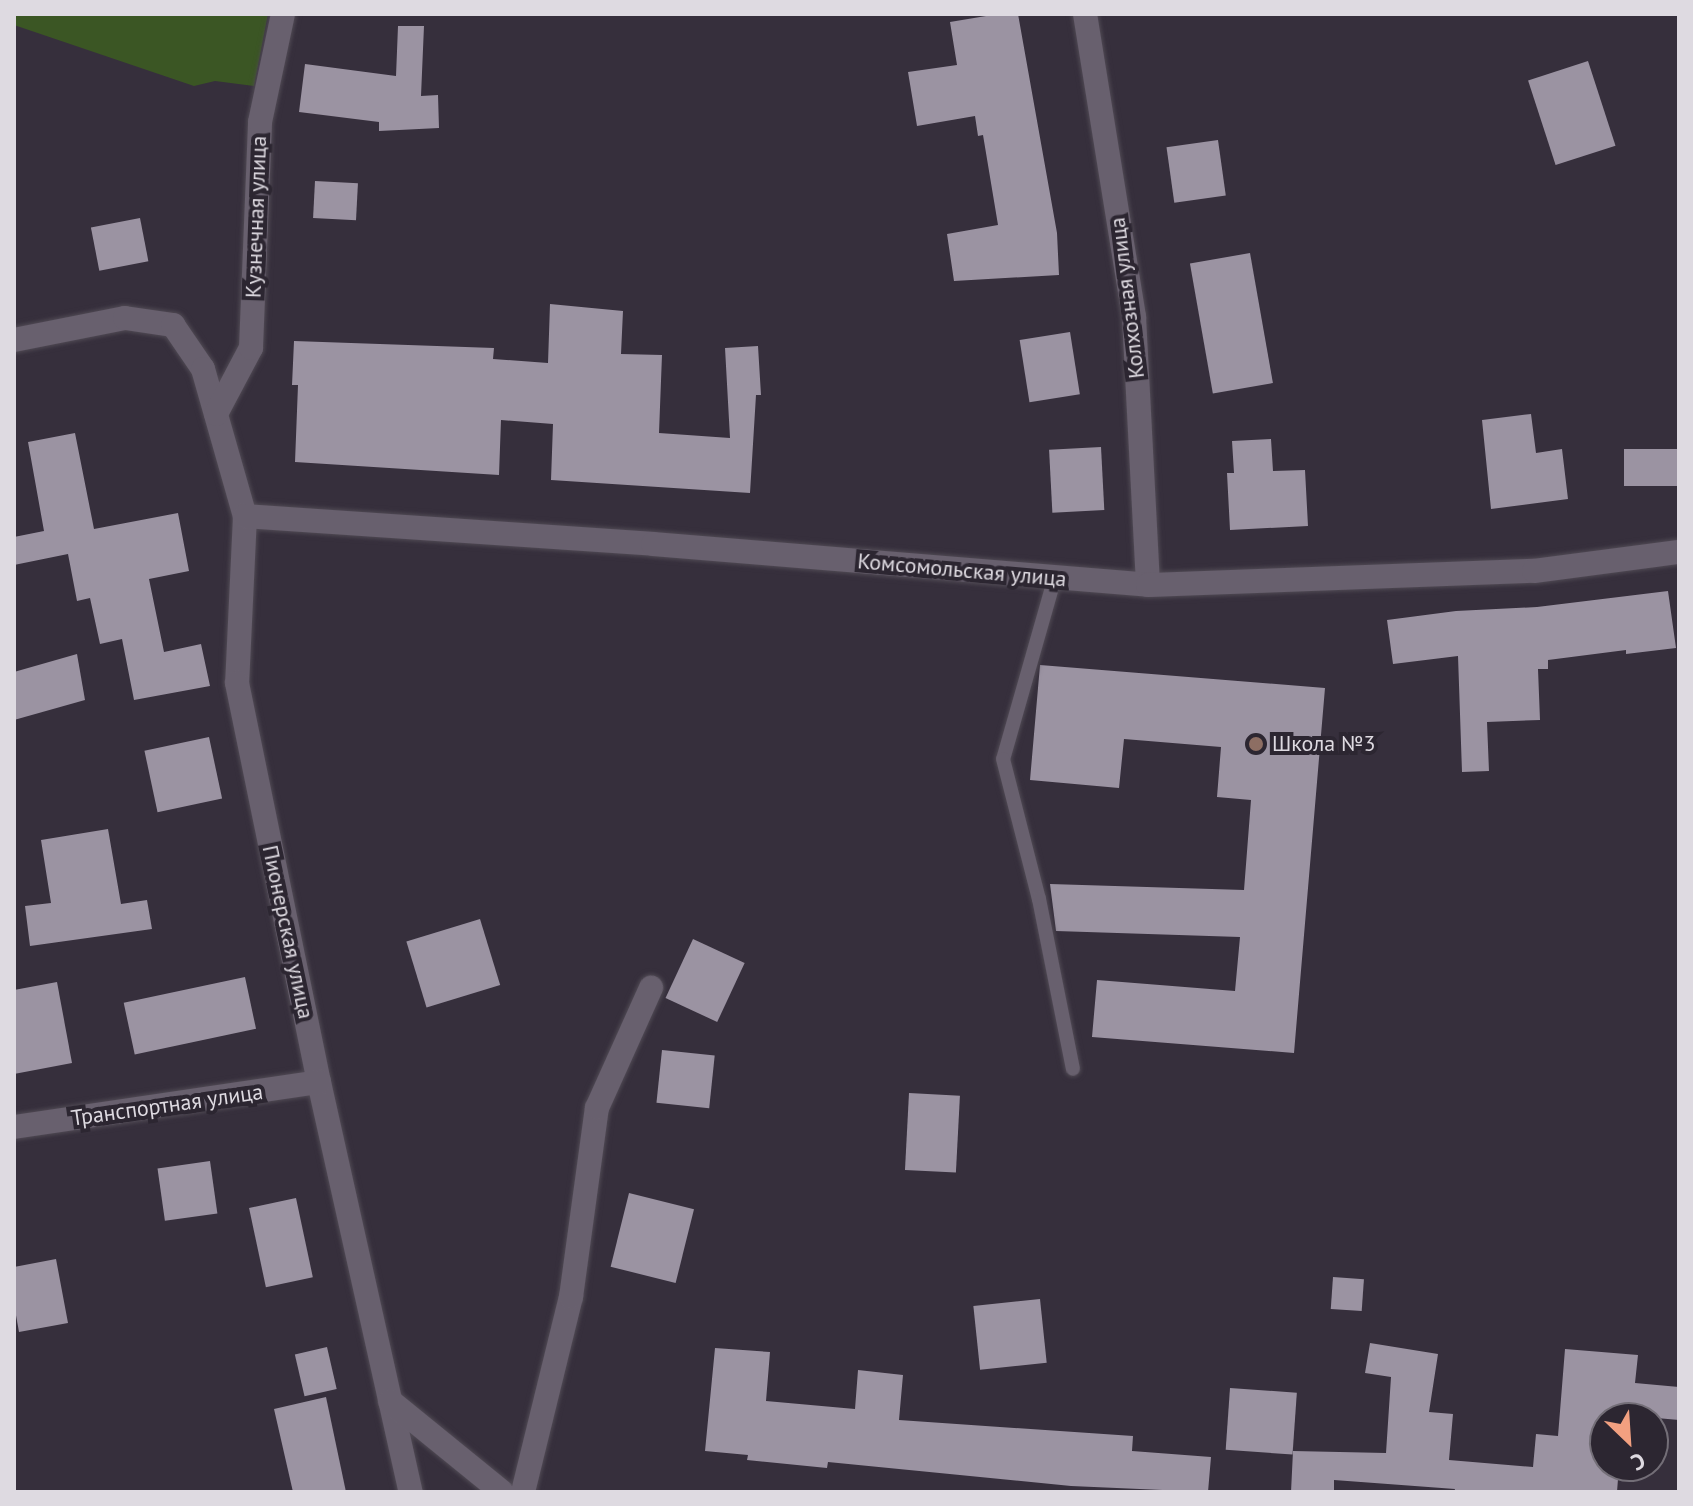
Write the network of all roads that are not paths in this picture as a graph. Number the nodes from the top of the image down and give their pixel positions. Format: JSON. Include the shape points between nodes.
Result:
{"nodes":[{"id":1,"x":283,"y":14,"type":"edge"},
{"id":2,"x":1085,"y":14,"type":"edge"},
{"id":3,"x":14,"y":340,"type":"edge"},
{"id":4,"x":216,"y":414,"type":"junction"},
{"id":5,"x":245,"y":516,"type":"junction"},
{"id":6,"x":1679,"y":552,"type":"edge"},
{"id":7,"x":1055,"y":577,"type":"junction"},
{"id":8,"x":1148,"y":585,"type":"junction"},
{"id":9,"x":651,"y":988,"type":"dead end"},
{"id":10,"x":1073,"y":1069,"type":"dead end"},
{"id":11,"x":319,"y":1082,"type":"junction"},
{"id":12,"x":14,"y":1127,"type":"edge"},
{"id":13,"x":390,"y":1401,"type":"junction"},
{"id":14,"x":411,"y":1492,"type":"edge"},
{"id":15,"x":502,"y":1492,"type":"edge"},
{"id":16,"x":523,"y":1492,"type":"edge"}],
"edges":[{"from":1,"to":4,"type":"street","name":"Кузнечная улица","via":[[260,122],[251,348]]},
{"from":2,"to":8,"type":"street","name":"Колхозная улица","via":[[1134,317]]},
{"from":3,"to":4,"type":"street","name":"Пионерская улица","via":[[125,318],[173,325],[203,369]]},
{"from":4,"to":5,"type":"street","name":"Пионерская улица"},
{"from":5,"to":7,"type":"street","name":"Комсомольская улица"},
{"from":5,"to":11,"type":"street","name":"Пионерская улица","via":[[237,683]]},
{"from":6,"to":8,"type":"street","name":"Комсомольская улица","via":[[1534,571]]},
{"from":7,"to":8,"type":"street","name":"Комсомольская улица"},
{"from":7,"to":10,"type":"lane","via":[[1003,759],[1039,899]]},
{"from":9,"to":16,"type":"street","via":[[597,1108],[571,1297]]},
{"from":11,"to":12,"type":"street","name":"Транспортная улица"},
{"from":11,"to":13,"type":"street","name":"Пионерская улица"},
{"from":13,"to":14,"type":"street","name":"Пионерская улица"},
{"from":13,"to":15,"type":"street"}]}
